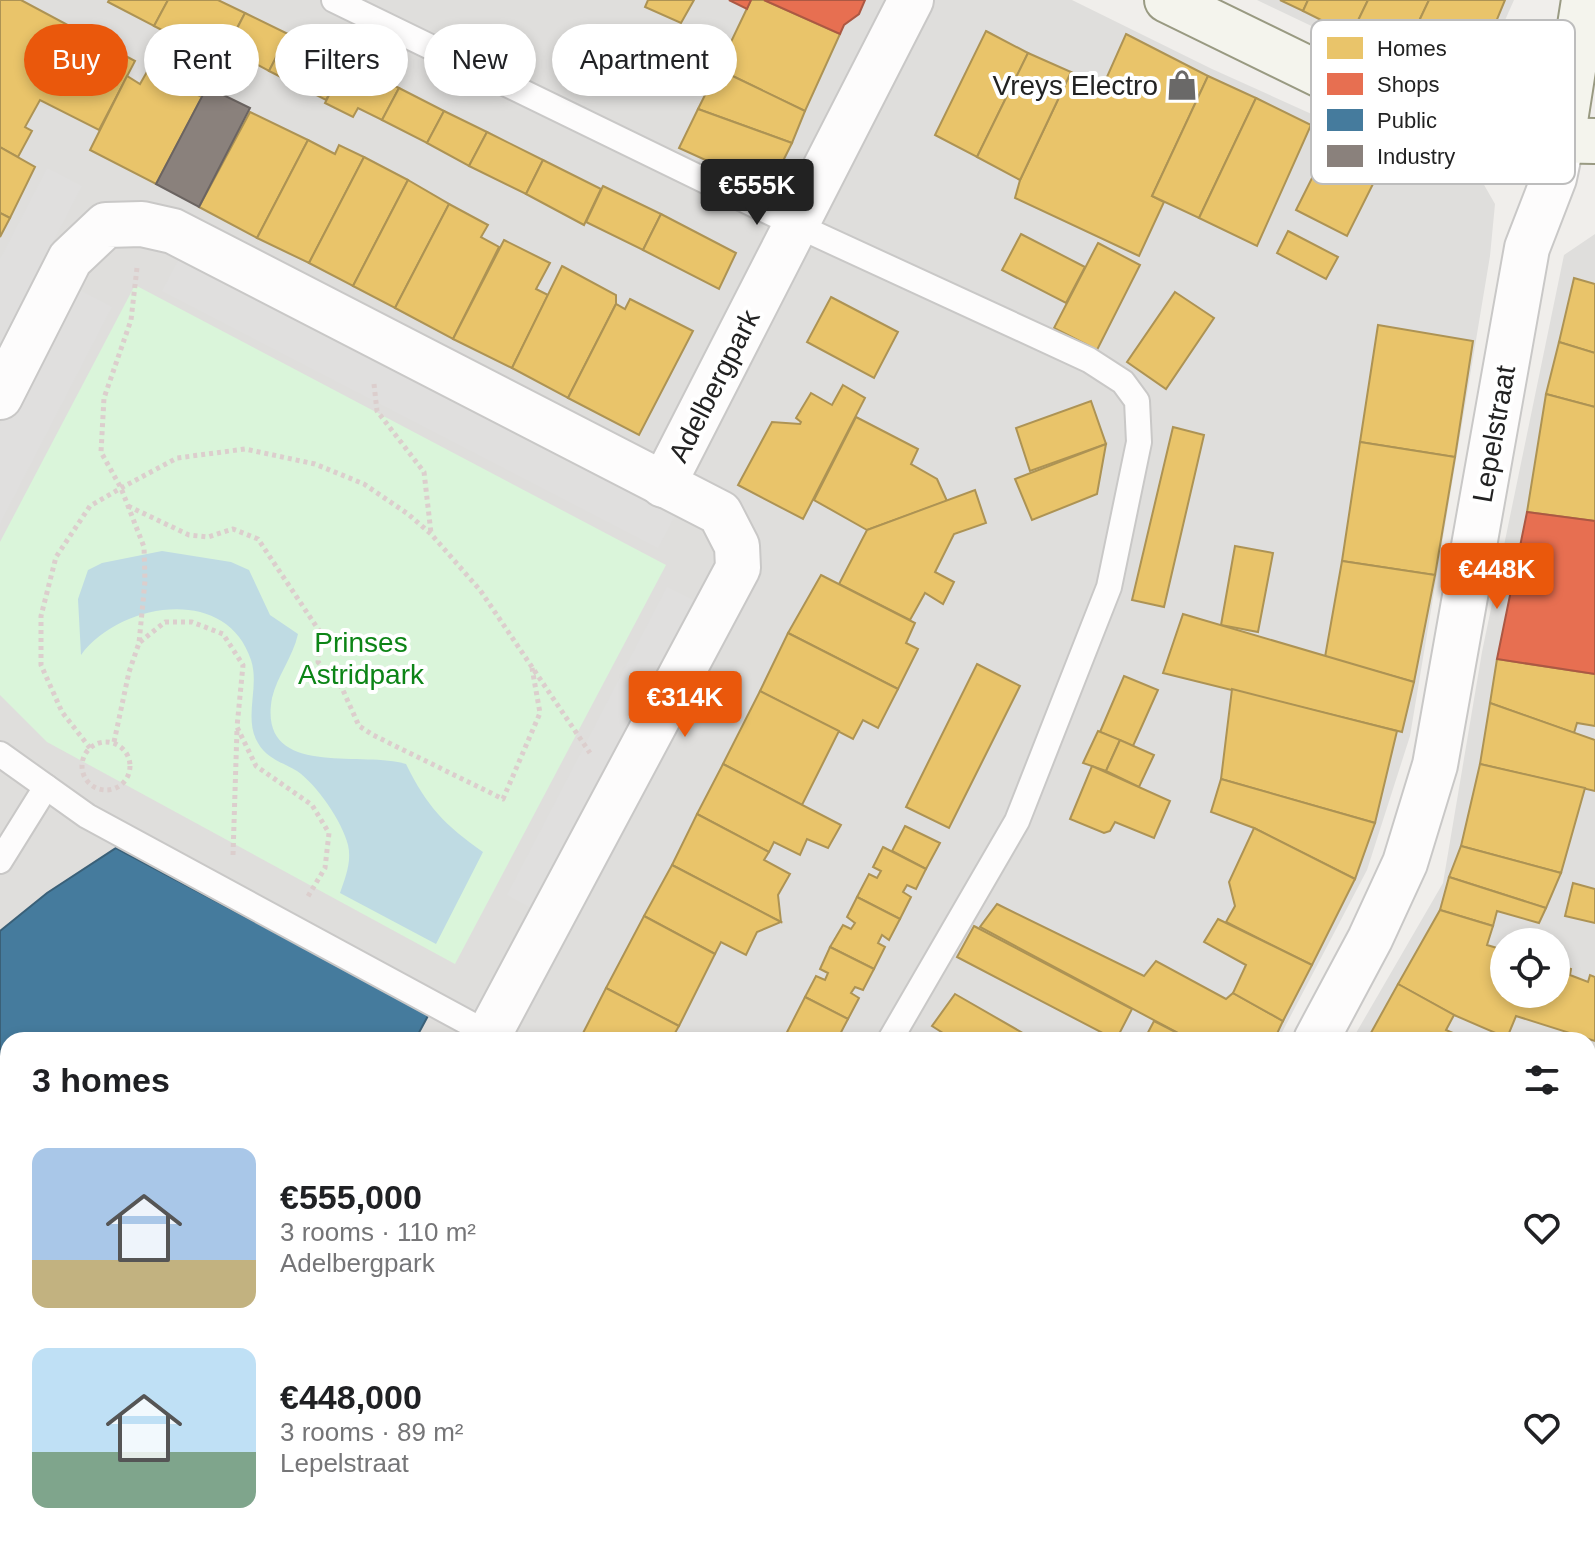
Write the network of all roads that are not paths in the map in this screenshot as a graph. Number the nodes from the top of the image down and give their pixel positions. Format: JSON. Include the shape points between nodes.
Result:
{"nodes":[{"id":1,"x":334,"y":0,"type":"edge"},
{"id":2,"x":911,"y":0,"type":"edge"},
{"id":3,"x":1167,"y":0,"type":"edge"},
{"id":4,"x":1584,"y":0,"type":"edge"},
{"id":5,"x":1311,"y":70,"type":"edge"},
{"id":6,"x":1578,"y":141,"type":"edge"},
{"id":7,"x":1552,"y":184,"type":"edge"},
{"id":8,"x":796,"y":225,"type":"junction"},
{"id":9,"x":0,"y":397,"type":"edge"},
{"id":10,"x":663,"y":485,"type":"junction"},
{"id":11,"x":0,"y":754,"type":"edge"},
{"id":12,"x":46,"y":787,"type":"junction"},
{"id":13,"x":0,"y":861,"type":"edge"},
{"id":14,"x":478,"y":1032,"type":"edge"},
{"id":15,"x":490,"y":1032,"type":"edge"},
{"id":16,"x":895,"y":1032,"type":"edge"},
{"id":17,"x":1320,"y":1032,"type":"edge"}],
"edges":[{"from":1,"to":8,"type":"lane"},
{"from":2,"to":8,"type":"street","name":"Adelbergpark"},
{"from":3,"to":5,"type":"main road"},
{"from":4,"to":6,"type":"main road","name":"Lepelstraat"},
{"from":7,"to":17,"type":"street","name":"Lepelstraat","via":[[1527,248],[1435,765],[1405,863]]},
{"from":8,"to":10,"type":"street","name":"Adelbergpark"},
{"from":8,"to":16,"type":"lane","via":[[1089,360],[1123,382],[1137,401],[1139,442],[1109,587],[1017,821]]},
{"from":9,"to":10,"type":"street","via":[[70,259],[106,225],[142,224],[173,231]]},
{"from":10,"to":15,"type":"street","name":"Adelbergpark","via":[[720,513],[737,546],[738,568]]},
{"from":11,"to":12,"type":"lane"},
{"from":12,"to":13,"type":"lane"},
{"from":12,"to":14,"type":"lane","via":[[87,816]]}]}
